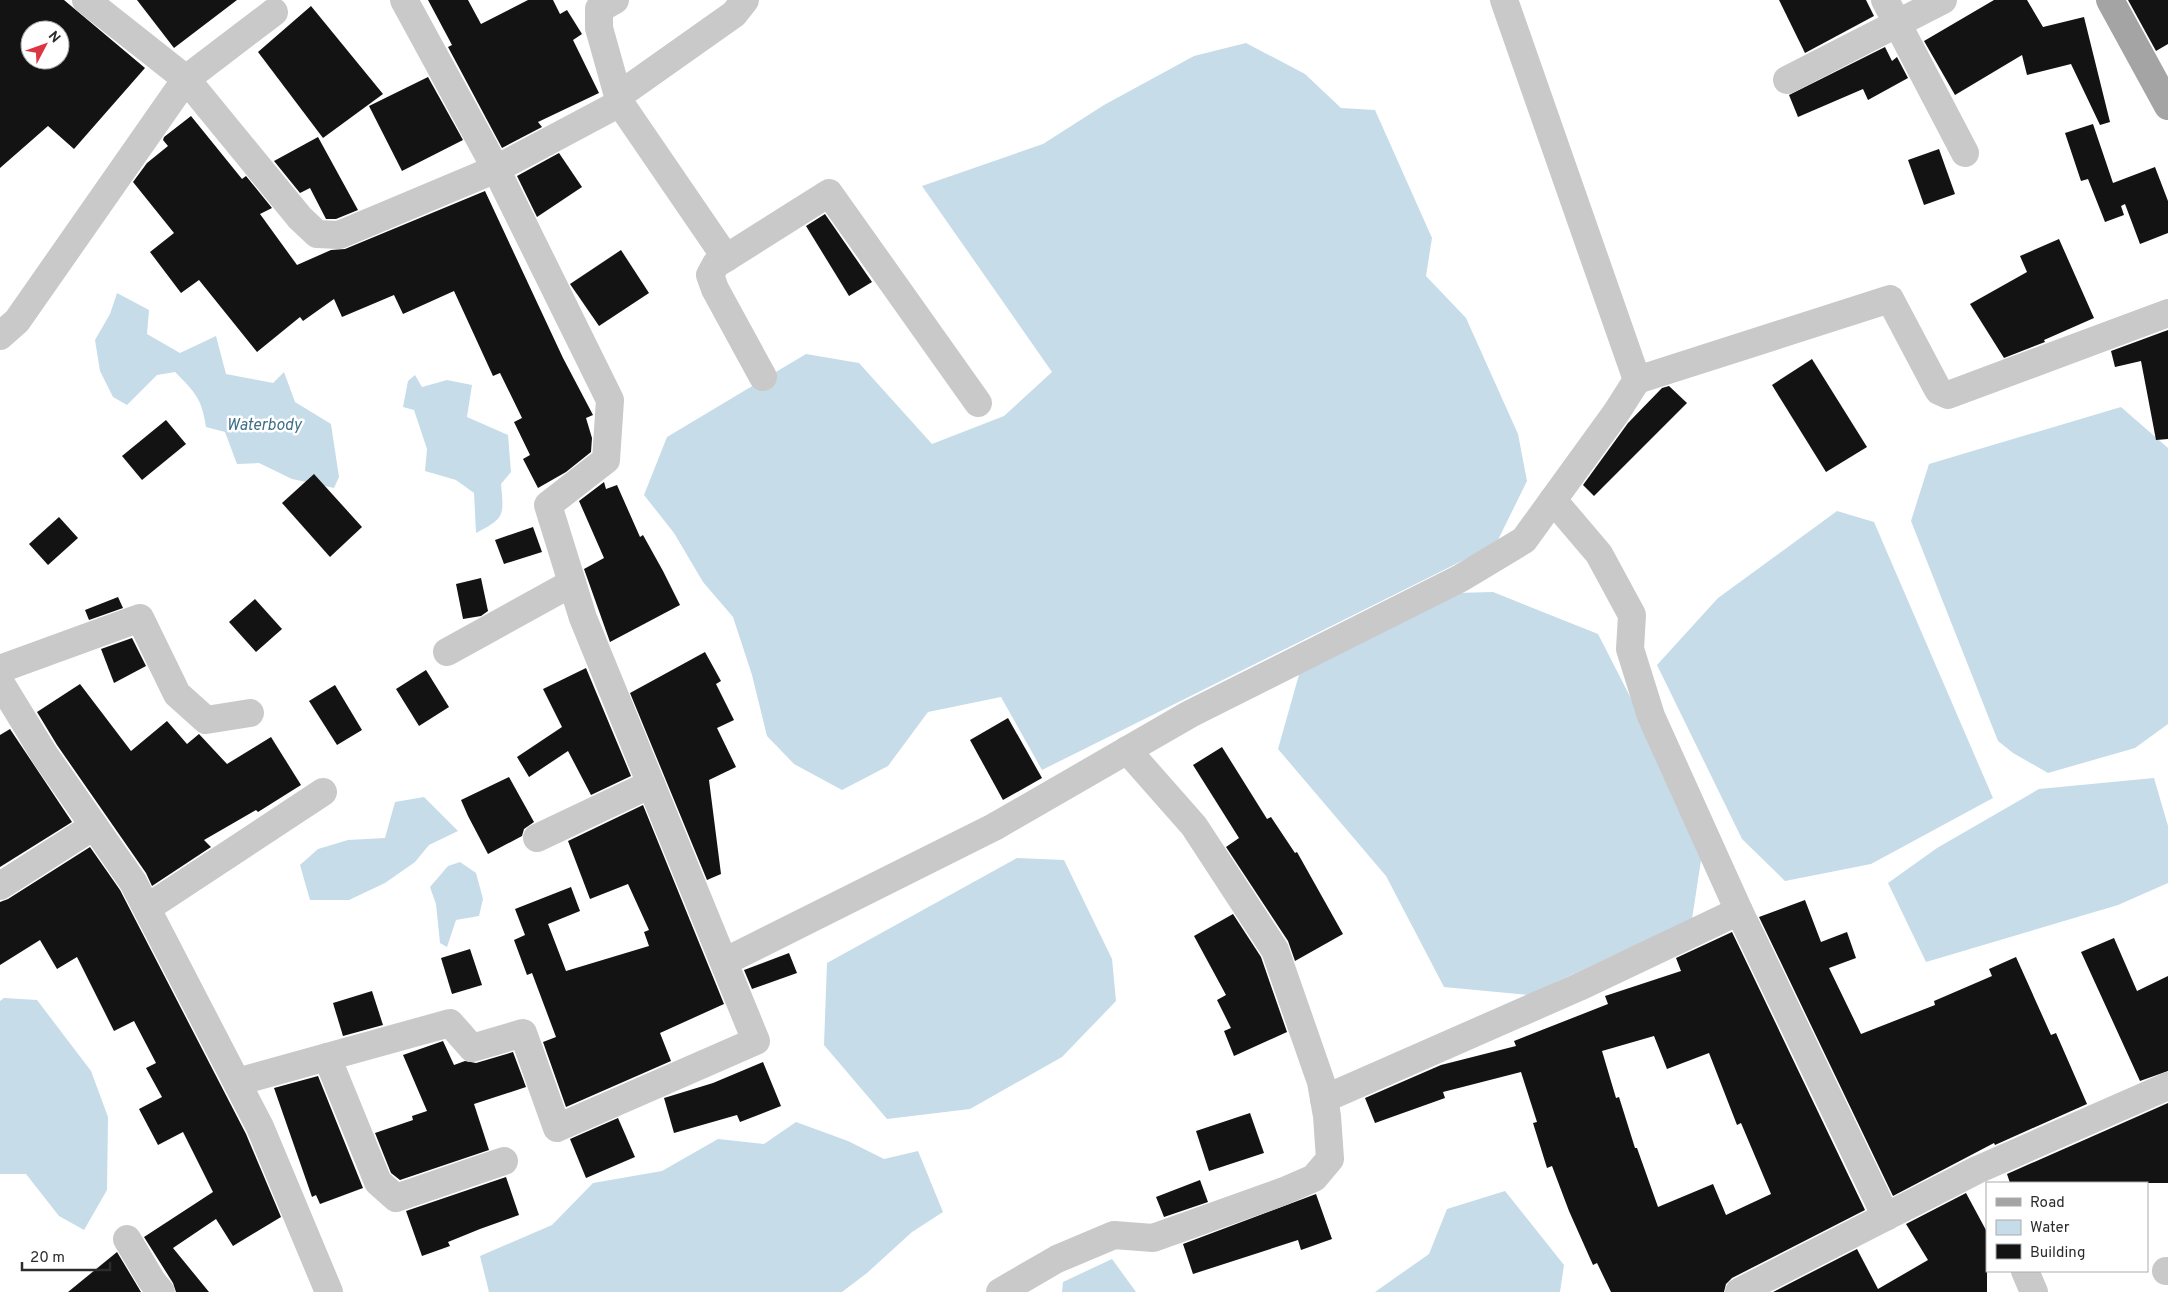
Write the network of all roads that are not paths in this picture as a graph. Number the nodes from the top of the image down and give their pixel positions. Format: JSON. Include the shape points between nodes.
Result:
{"nodes":[{"id":1,"x":86,"y":0,"type":"edge"},
{"id":2,"x":404,"y":0,"type":"edge"},
{"id":3,"x":615,"y":0,"type":"edge"},
{"id":4,"x":745,"y":0,"type":"edge"},
{"id":5,"x":1504,"y":0,"type":"edge"},
{"id":6,"x":1885,"y":0,"type":"edge"},
{"id":7,"x":1943,"y":0,"type":"edge"},
{"id":8,"x":2110,"y":0,"type":"edge"},
{"id":9,"x":274,"y":12,"type":"dead end"},
{"id":10,"x":1896,"y":24,"type":"junction"},
{"id":11,"x":186,"y":79,"type":"junction"},
{"id":12,"x":1788,"y":80,"type":"dead end"},
{"id":13,"x":619,"y":99,"type":"junction"},
{"id":14,"x":2168,"y":106,"type":"edge"},
{"id":15,"x":1965,"y":153,"type":"dead end"},
{"id":16,"x":496,"y":168,"type":"junction"},
{"id":17,"x":726,"y":258,"type":"junction"},
{"id":18,"x":2168,"y":313,"type":"edge"},
{"id":19,"x":0,"y":336,"type":"edge"},
{"id":20,"x":763,"y":377,"type":"dead end"},
{"id":21,"x":1637,"y":380,"type":"junction"},
{"id":22,"x":978,"y":403,"type":"dead end"},
{"id":23,"x":1553,"y":500,"type":"junction"},
{"id":24,"x":572,"y":583,"type":"junction"},
{"id":25,"x":447,"y":652,"type":"dead end"},
{"id":26,"x":0,"y":669,"type":"edge"},
{"id":27,"x":0,"y":682,"type":"edge"},
{"id":28,"x":250,"y":713,"type":"dead end"},
{"id":29,"x":1127,"y":750,"type":"junction"},
{"id":30,"x":651,"y":784,"type":"junction"},
{"id":31,"x":323,"y":792,"type":"dead end"},
{"id":32,"x":94,"y":826,"type":"junction"},
{"id":33,"x":537,"y":838,"type":"dead end"},
{"id":34,"x":0,"y":886,"type":"edge"},
{"id":35,"x":147,"y":908,"type":"junction"},
{"id":36,"x":1739,"y":911,"type":"junction"},
{"id":37,"x":724,"y":962,"type":"junction"},
{"id":38,"x":327,"y":1057,"type":"junction"},
{"id":39,"x":237,"y":1082,"type":"junction"},
{"id":40,"x":2168,"y":1086,"type":"edge"},
{"id":41,"x":1324,"y":1099,"type":"junction"},
{"id":42,"x":504,"y":1161,"type":"dead end"},
{"id":43,"x":1982,"y":1180,"type":"edge"},
{"id":44,"x":1886,"y":1217,"type":"junction"},
{"id":45,"x":127,"y":1239,"type":"dead end"},
{"id":46,"x":2024,"y":1272,"type":"edge"},
{"id":47,"x":161,"y":1292,"type":"edge"},
{"id":48,"x":329,"y":1292,"type":"edge"},
{"id":49,"x":1000,"y":1292,"type":"edge"},
{"id":50,"x":1739,"y":1292,"type":"edge"},
{"id":51,"x":2034,"y":1292,"type":"edge"}],
"edges":[{"from":1,"to":11,"type":"street"},
{"from":2,"to":16,"type":"street"},
{"from":3,"to":13,"type":"street","via":[[599,8],[599,28]]},
{"from":4,"to":13,"type":"street","via":[[734,14]]},
{"from":5,"to":21,"type":"street"},
{"from":6,"to":10,"type":"street"},
{"from":7,"to":10,"type":"street"},
{"from":8,"to":14,"type":"main road"},
{"from":9,"to":11,"type":"street"},
{"from":10,"to":12,"type":"street"},
{"from":10,"to":15,"type":"street"},
{"from":11,"to":16,"type":"street","via":[[300,218],[317,234],[339,235]]},
{"from":11,"to":19,"type":"street","via":[[17,321]]},
{"from":13,"to":16,"type":"street"},
{"from":13,"to":17,"type":"street"},
{"from":16,"to":24,"type":"street","via":[[610,400],[606,460],[548,505]]},
{"from":17,"to":20,"type":"street","via":[[716,264],[710,275]]},
{"from":17,"to":22,"type":"street","via":[[829,193]]},
{"from":18,"to":21,"type":"street","via":[[1948,394],[1936,386],[1890,299]]},
{"from":21,"to":23,"type":"street"},
{"from":23,"to":29,"type":"street","via":[[1524,540],[1460,578],[1190,714]]},
{"from":23,"to":36,"type":"street","via":[[1599,554],[1632,615],[1630,649],[1651,716]]},
{"from":24,"to":25,"type":"street"},
{"from":24,"to":30,"type":"street","via":[[583,618]]},
{"from":26,"to":28,"type":"street","via":[[140,618],[177,694],[206,720]]},
{"from":27,"to":32,"type":"street","via":[[44,754]]},
{"from":29,"to":37,"type":"street","via":[[994,827]]},
{"from":29,"to":41,"type":"street","via":[[1194,826],[1275,950]]},
{"from":30,"to":33,"type":"street"},
{"from":30,"to":37,"type":"street"},
{"from":31,"to":35,"type":"street"},
{"from":32,"to":34,"type":"street"},
{"from":32,"to":35,"type":"street","via":[[134,882]]},
{"from":35,"to":39,"type":"street"},
{"from":36,"to":41,"type":"street","via":[[1579,987]]},
{"from":36,"to":44,"type":"street"},
{"from":37,"to":38,"type":"street","via":[[756,1040],[556,1128],[523,1033],[472,1048],[450,1023]]},
{"from":38,"to":39,"type":"street"},
{"from":38,"to":42,"type":"street","via":[[378,1182],[396,1198]]},
{"from":39,"to":48,"type":"street","via":[[260,1127]]},
{"from":40,"to":43,"type":"street"},
{"from":41,"to":49,"type":"street","via":[[1330,1159],[1314,1178],[1153,1238],[1114,1235],[1057,1259]]},
{"from":43,"to":44,"type":"street"},
{"from":44,"to":50,"type":"street"},
{"from":45,"to":47,"type":"street"},
{"from":46,"to":51,"type":"street"}]}
